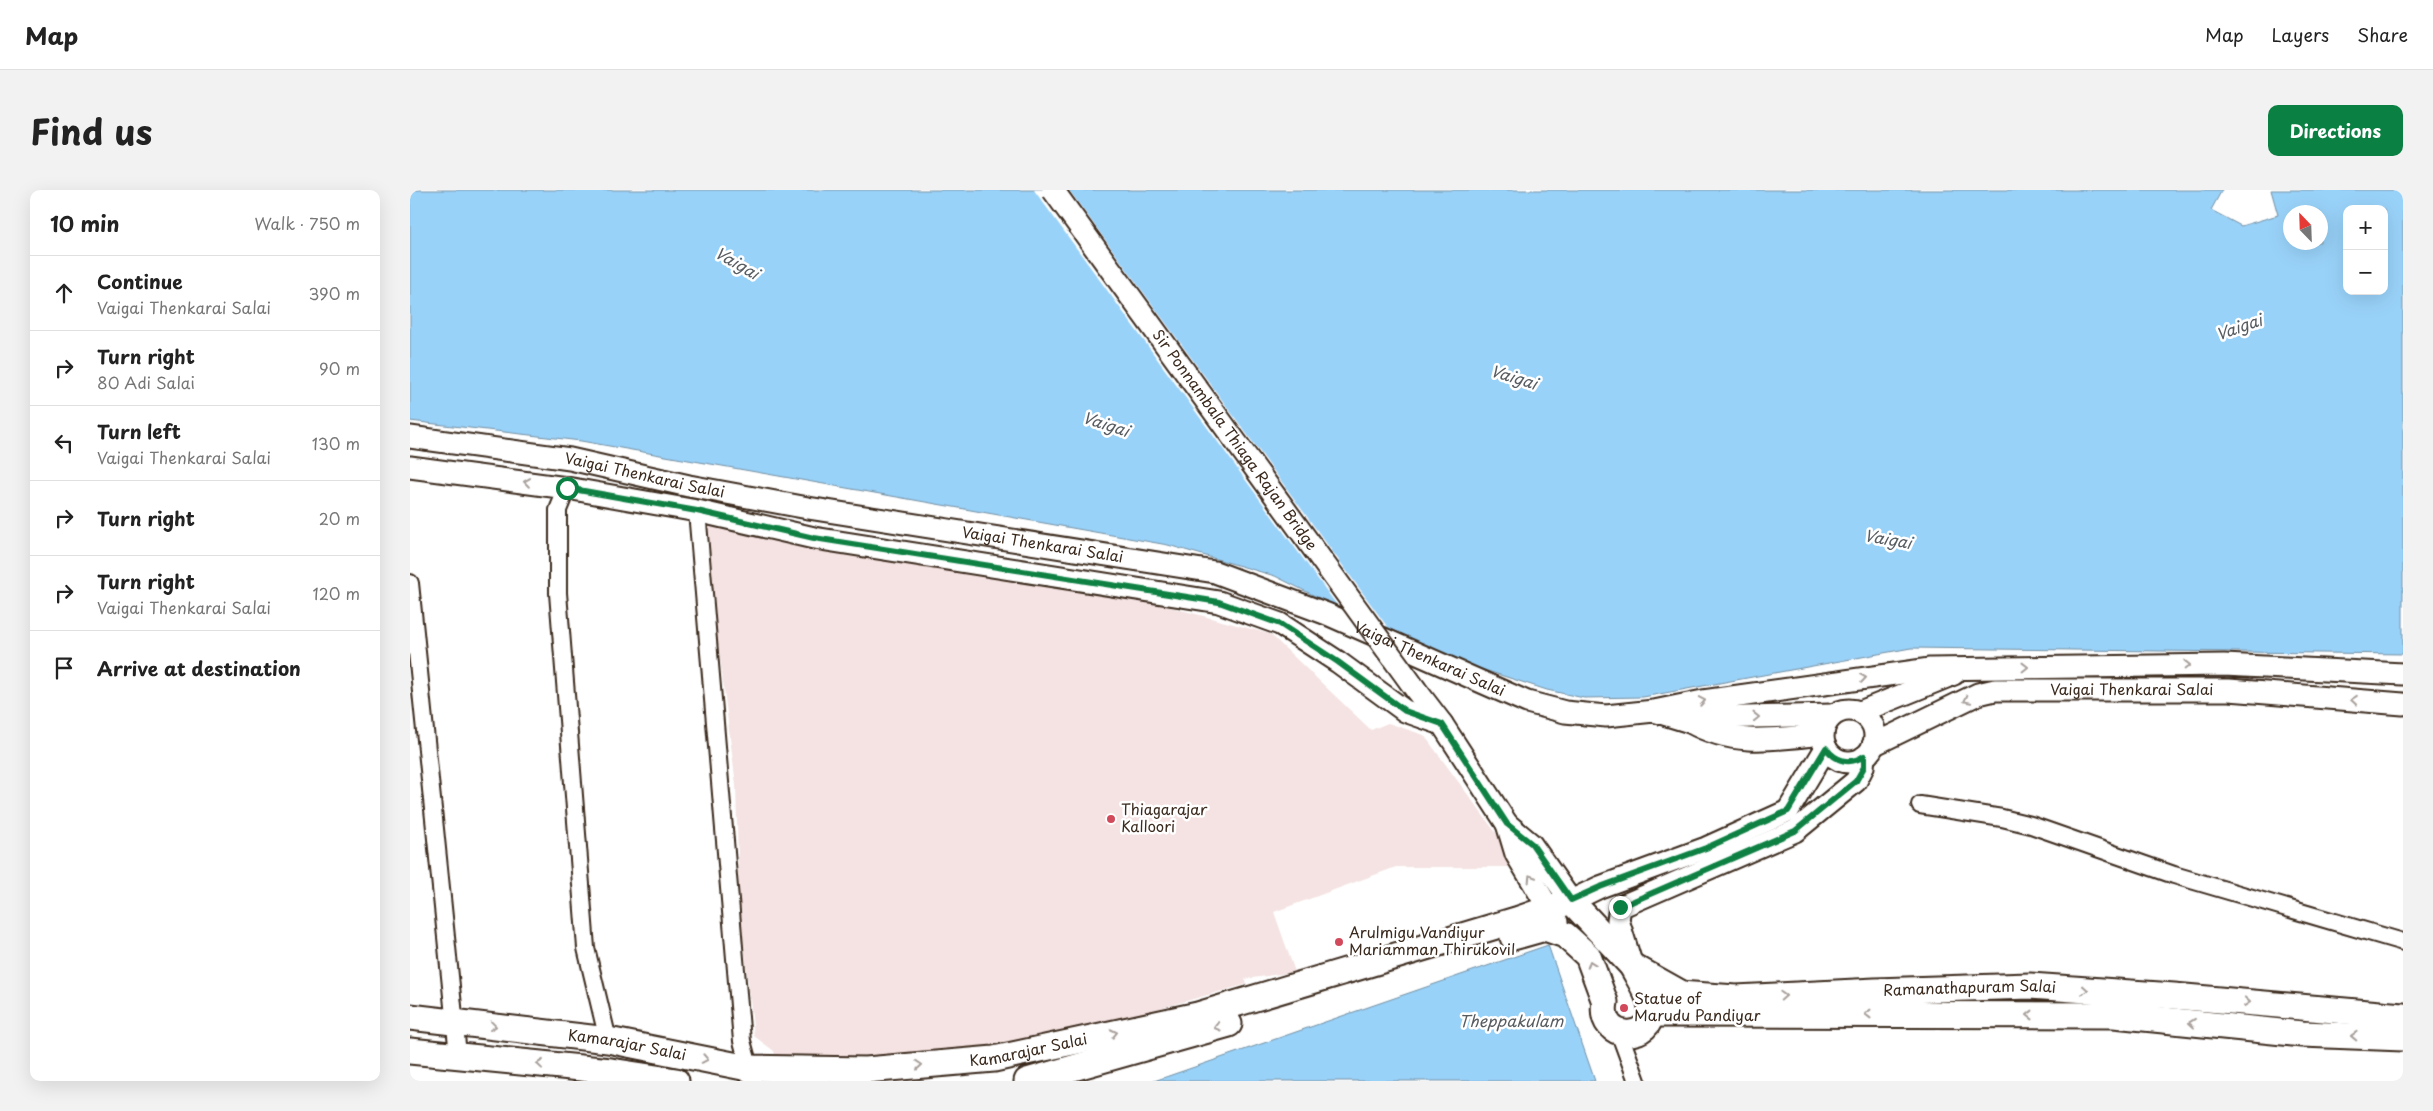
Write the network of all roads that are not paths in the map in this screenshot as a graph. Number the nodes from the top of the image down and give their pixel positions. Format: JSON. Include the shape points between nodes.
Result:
{"nodes":[{"id":1,"x":1053,"y":190,"type":"edge"},
{"id":2,"x":410,"y":437,"type":"edge"},
{"id":3,"x":410,"y":467,"type":"edge"},
{"id":4,"x":567,"y":488,"type":"junction"},
{"id":5,"x":697,"y":511,"type":"junction"},
{"id":6,"x":410,"y":583,"type":"edge"},
{"id":7,"x":1965,"y":670,"type":"junction"},
{"id":8,"x":2403,"y":674,"type":"edge"},
{"id":9,"x":2403,"y":704,"type":"edge"},
{"id":10,"x":1654,"y":711,"type":"junction"},
{"id":11,"x":1860,"y":712,"type":"junction"},
{"id":12,"x":1832,"y":716,"type":"junction"},
{"id":13,"x":1690,"y":722,"type":"junction"},
{"id":14,"x":1442,"y":724,"type":"junction"},
{"id":15,"x":1824,"y":742,"type":"junction"},
{"id":16,"x":1869,"y":750,"type":"junction"},
{"id":17,"x":1920,"y":806,"type":"dead end"},
{"id":18,"x":1560,"y":905,"type":"junction"},
{"id":19,"x":1565,"y":935,"type":"junction"},
{"id":20,"x":2403,"y":942,"type":"edge"},
{"id":21,"x":1632,"y":966,"type":"junction"},
{"id":22,"x":1682,"y":994,"type":"junction"},
{"id":23,"x":1648,"y":1003,"type":"junction"},
{"id":24,"x":2403,"y":1016,"type":"edge"},
{"id":25,"x":410,"y":1017,"type":"edge"},
{"id":26,"x":454,"y":1021,"type":"junction"},
{"id":27,"x":1619,"y":1032,"type":"junction"},
{"id":28,"x":2403,"y":1038,"type":"edge"},
{"id":29,"x":608,"y":1040,"type":"junction"},
{"id":30,"x":410,"y":1051,"type":"edge"},
{"id":31,"x":458,"y":1055,"type":"junction"},
{"id":32,"x":750,"y":1074,"type":"edge"},
{"id":33,"x":676,"y":1081,"type":"edge"},
{"id":34,"x":1027,"y":1081,"type":"edge"},
{"id":35,"x":1637,"y":1081,"type":"edge"}],
"edges":[{"from":1,"to":14,"type":"main road","name":"Sir Ponnambala Thiaga Rajan Bridge","bridge":true},
{"from":2,"to":10,"type":"main road","name":"Vaigai Thenkarai Salai","via":[[570,459],[818,510],[1215,572],[1327,614],[1527,702],[1565,712],[1606,716]]},
{"from":4,"to":3,"type":"main road","name":"Vaigai Thenkarai Salai","one_way":true},
{"from":4,"to":5,"type":"main road","name":"Vaigai Thenkarai Salai"},
{"from":4,"to":29,"type":"street","via":[[558,510],[558,593],[586,948]]},
{"from":5,"to":14,"type":"main road","name":"Vaigai Thenkarai Salai","via":[[814,538],[1219,602],[1280,624],[1405,711]]},
{"from":5,"to":32,"type":"street","via":[[742,1041]]},
{"from":6,"to":26,"type":"street"},
{"from":7,"to":8,"type":"main road","name":"Vaigai Thenkarai Salai","one_way":true,"via":[[2224,665]]},
{"from":10,"to":7,"type":"main road","name":"Vaigai Thenkarai Salai","one_way":true,"via":[[1703,701],[1930,669]]},
{"from":7,"to":11,"type":"main road","name":"Vaigai Thenkarai Salai"},
{"from":9,"to":16,"type":"main road","name":"Vaigai Thenkarai Salai","one_way":true,"via":[[2229,690],[1995,690],[1978,694]]},
{"from":10,"to":13,"type":"main road","name":"Vaigai Thenkarai Salai"},
{"from":11,"to":12,"type":"main road","via":[[1845,710]]},
{"from":11,"to":16,"type":"main road","via":[[1874,729]]},
{"from":13,"to":12,"type":"main road","name":"Vaigai Thenkarai Salai","one_way":true,"via":[[1709,718]]},
{"from":12,"to":15,"type":"main road","via":[[1824,727]]},
{"from":13,"to":15,"type":"main road","via":[[1708,732],[1743,740]]},
{"from":14,"to":18,"type":"main road","name":"Sir Ponnambala Thiaga Rajan Bridge","via":[[1507,824],[1516,854]]},
{"from":15,"to":16,"type":"main road","via":[[1836,759],[1843,761],[1858,760]]},
{"from":15,"to":18,"type":"main road","via":[[1788,811],[1706,848]]},
{"from":16,"to":21,"type":"main road","via":[[1856,781],[1795,831],[1620,907],[1618,920]]},
{"from":17,"to":20,"type":"street","via":[[2031,825],[2174,875]]},
{"from":18,"to":19,"type":"main road","name":"Sir Ponnambala Thiaga Rajan Bridge"},
{"from":18,"to":21,"type":"highway","name":"Ramanathapuram Salai"},
{"from":32,"to":18,"type":"highway","name":"Kamarajar Salai","one_way":true,"via":[[866,1070],[994,1059],[1198,1015]]},
{"from":27,"to":19,"type":"highway","one_way":true,"via":[[1608,1023],[1588,956]]},
{"from":19,"to":34,"type":"highway","name":"Kamarajar Salai","one_way":true,"via":[[1545,928],[1158,1045]]},
{"from":21,"to":22,"type":"highway","name":"Ramanathapuram Salai"},
{"from":21,"to":23,"type":"highway"},
{"from":22,"to":23,"type":"highway"},
{"from":22,"to":24,"type":"highway","name":"Ramanathapuram Salai","one_way":true,"via":[[1736,998],[2030,986]]},
{"from":23,"to":27,"type":"highway","via":[[1649,1021],[1639,1031]]},
{"from":28,"to":23,"type":"highway","name":"Ramanathapuram Salai","one_way":true,"via":[[2302,1034],[2114,1015]]},
{"from":25,"to":26,"type":"highway","name":"Kamarajar Salai"},
{"from":26,"to":29,"type":"highway","name":"Kamarajar Salai","one_way":true},
{"from":26,"to":31,"type":"street"},
{"from":27,"to":35,"type":"street"},
{"from":29,"to":32,"type":"highway","name":"Kamarajar Salai","one_way":true},
{"from":30,"to":31,"type":"highway","name":"Kamarajar Salai"},
{"from":33,"to":31,"type":"highway","name":"Kamarajar Salai","one_way":true}]}
